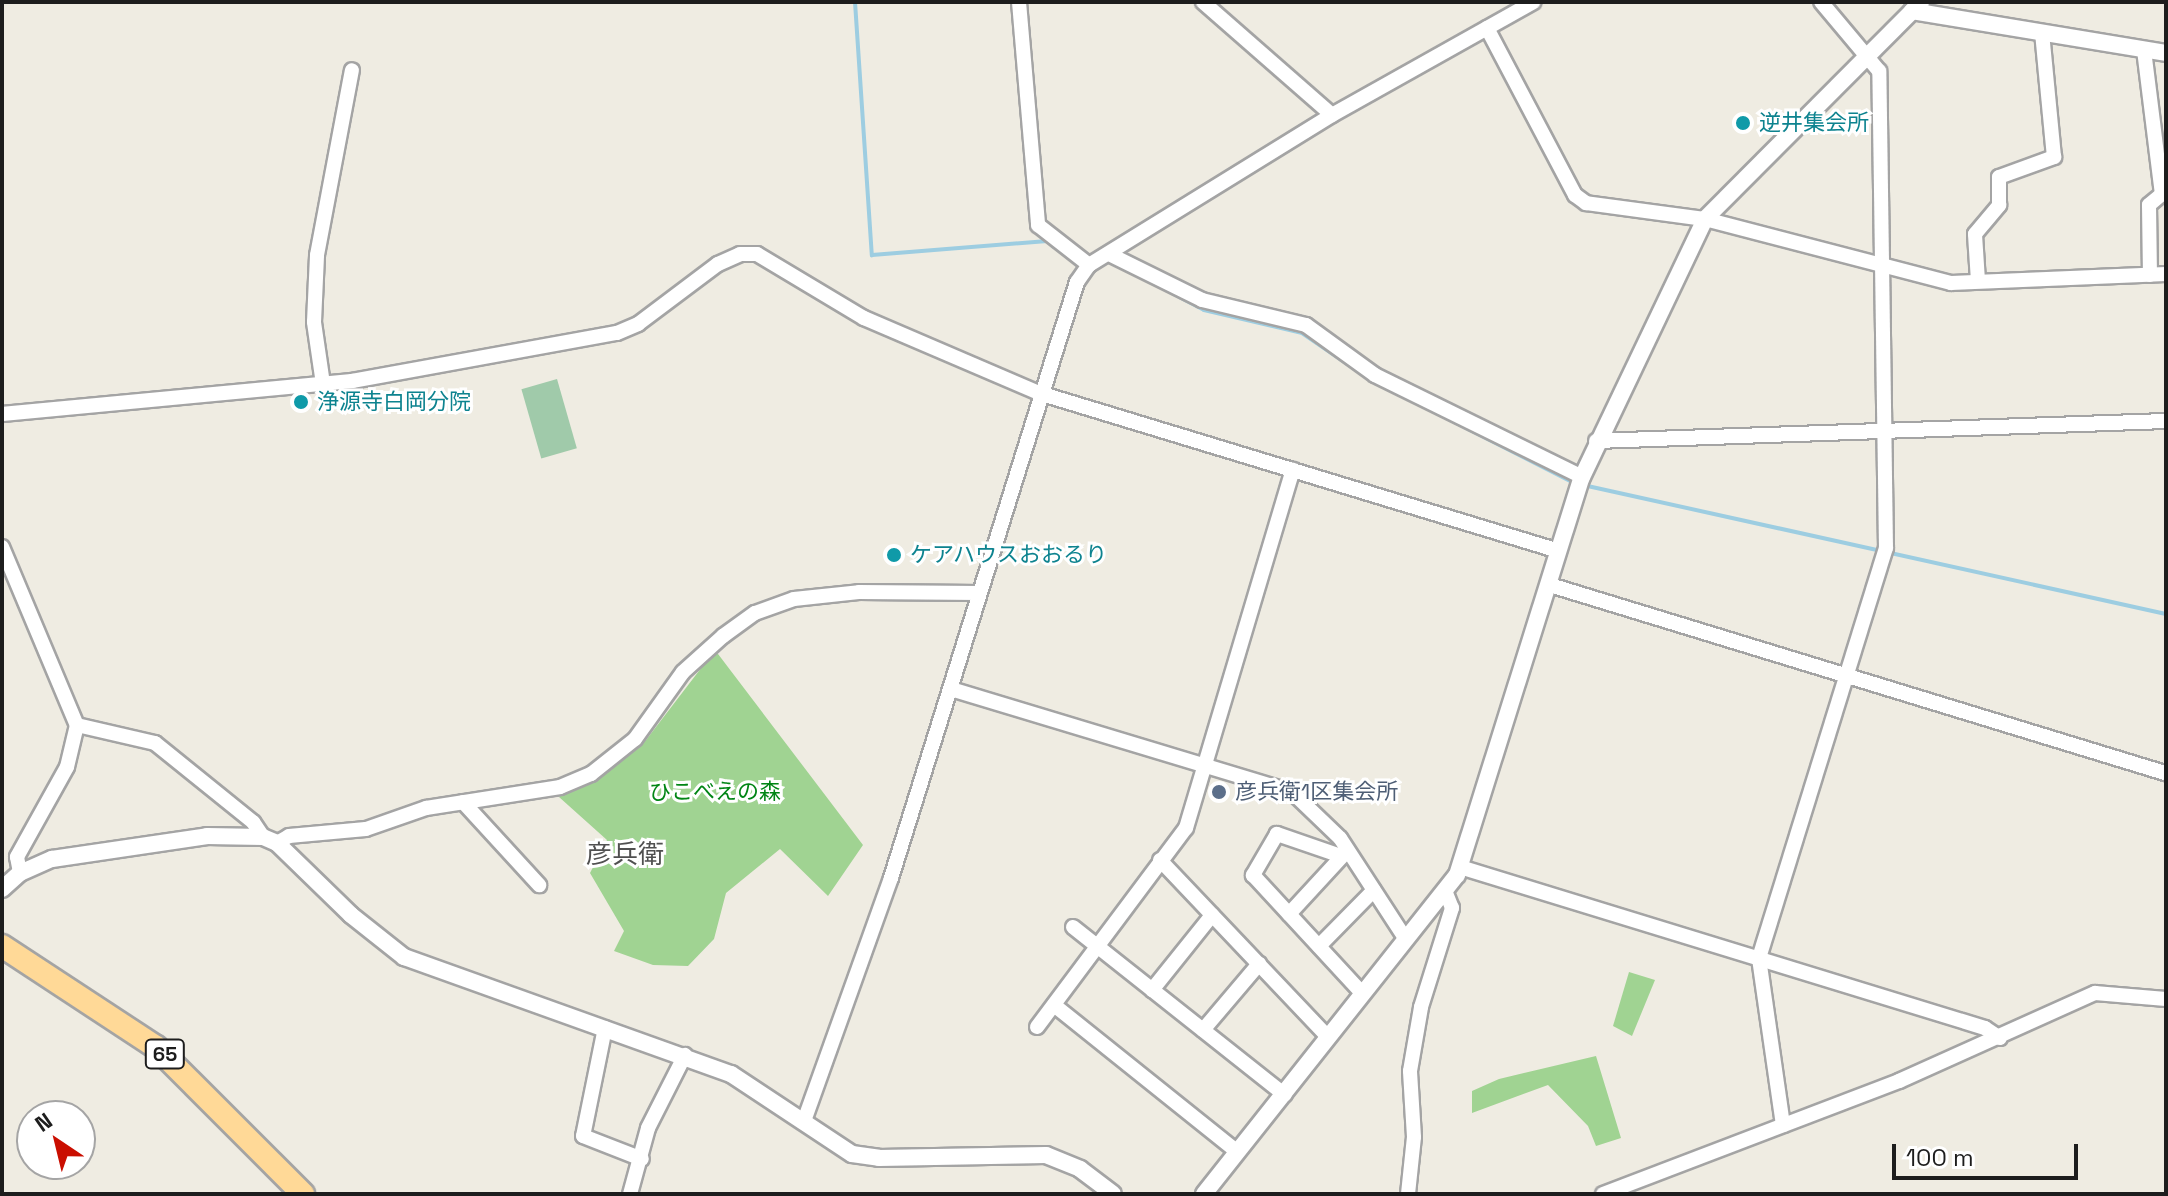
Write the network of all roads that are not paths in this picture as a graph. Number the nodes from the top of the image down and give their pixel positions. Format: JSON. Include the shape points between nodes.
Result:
{"nodes":[{"id":1,"x":1019,"y":2,"type":"edge"},
{"id":2,"x":1203,"y":2,"type":"edge"},
{"id":3,"x":1533,"y":2,"type":"edge"},
{"id":4,"x":1821,"y":2,"type":"edge"},
{"id":5,"x":1917,"y":7,"type":"edge"},
{"id":6,"x":1487,"y":28,"type":"junction"},
{"id":7,"x":2042,"y":33,"type":"junction"},
{"id":8,"x":2144,"y":50,"type":"junction"},
{"id":9,"x":2166,"y":53,"type":"edge"},
{"id":10,"x":1868,"y":55,"type":"junction"},
{"id":11,"x":352,"y":70,"type":"dead end"},
{"id":12,"x":1332,"y":115,"type":"junction"},
{"id":13,"x":1705,"y":219,"type":"junction"},
{"id":14,"x":1109,"y":254,"type":"junction"},
{"id":15,"x":1879,"y":262,"type":"junction"},
{"id":16,"x":1089,"y":265,"type":"junction"},
{"id":17,"x":2166,"y":274,"type":"edge"},
{"id":18,"x":2150,"y":275,"type":"junction"},
{"id":19,"x":1978,"y":281,"type":"junction"},
{"id":20,"x":323,"y":384,"type":"junction"},
{"id":21,"x":1039,"y":393,"type":"junction"},
{"id":22,"x":2,"y":414,"type":"edge"},
{"id":23,"x":2166,"y":421,"type":"edge"},
{"id":24,"x":1883,"y":430,"type":"junction"},
{"id":25,"x":1596,"y":441,"type":"junction"},
{"id":26,"x":1293,"y":470,"type":"junction"},
{"id":27,"x":1582,"y":477,"type":"junction"},
{"id":28,"x":2,"y":547,"type":"edge"},
{"id":29,"x":1559,"y":551,"type":"junction"},
{"id":30,"x":5,"y":566,"type":"edge"},
{"id":31,"x":1550,"y":585,"type":"junction"},
{"id":32,"x":979,"y":593,"type":"junction"},
{"id":33,"x":1845,"y":675,"type":"junction"},
{"id":34,"x":951,"y":689,"type":"junction"},
{"id":35,"x":77,"y":725,"type":"junction"},
{"id":36,"x":1205,"y":764,"type":"junction"},
{"id":37,"x":2166,"y":773,"type":"edge"},
{"id":38,"x":463,"y":802,"type":"junction"},
{"id":39,"x":270,"y":840,"type":"junction"},
{"id":40,"x":1345,"y":853,"type":"junction"},
{"id":41,"x":1160,"y":860,"type":"junction"},
{"id":42,"x":1460,"y":867,"type":"junction"},
{"id":43,"x":20,"y":873,"type":"junction"},
{"id":44,"x":539,"y":885,"type":"dead end"},
{"id":45,"x":2,"y":889,"type":"edge"},
{"id":46,"x":1374,"y":890,"type":"junction"},
{"id":47,"x":1446,"y":893,"type":"junction"},
{"id":48,"x":1289,"y":914,"type":"junction"},
{"id":49,"x":1212,"y":915,"type":"junction"},
{"id":50,"x":1073,"y":927,"type":"dead end"},
{"id":51,"x":1405,"y":938,"type":"junction"},
{"id":52,"x":2,"y":946,"type":"edge"},
{"id":53,"x":1097,"y":946,"type":"junction"},
{"id":54,"x":1319,"y":946,"type":"junction"},
{"id":55,"x":1759,"y":958,"type":"junction"},
{"id":56,"x":1259,"y":964,"type":"junction"},
{"id":57,"x":1152,"y":990,"type":"junction"},
{"id":58,"x":1362,"y":993,"type":"junction"},
{"id":59,"x":2166,"y":999,"type":"edge"},
{"id":60,"x":1054,"y":1005,"type":"junction"},
{"id":61,"x":1037,"y":1027,"type":"dead end"},
{"id":62,"x":605,"y":1028,"type":"junction"},
{"id":63,"x":1203,"y":1030,"type":"junction"},
{"id":64,"x":1328,"y":1037,"type":"junction"},
{"id":65,"x":2000,"y":1038,"type":"junction"},
{"id":66,"x":685,"y":1055,"type":"junction"},
{"id":67,"x":1285,"y":1095,"type":"junction"},
{"id":68,"x":804,"y":1121,"type":"junction"},
{"id":69,"x":1783,"y":1125,"type":"junction"},
{"id":70,"x":1235,"y":1150,"type":"junction"},
{"id":71,"x":642,"y":1159,"type":"junction"},
{"id":72,"x":303,"y":1194,"type":"edge"},
{"id":73,"x":630,"y":1194,"type":"edge"},
{"id":74,"x":1113,"y":1194,"type":"edge"},
{"id":75,"x":1204,"y":1194,"type":"edge"},
{"id":76,"x":1408,"y":1194,"type":"edge"},
{"id":77,"x":1603,"y":1194,"type":"edge"}],
"edges":[{"from":1,"to":16,"type":"street","via":[[1038,225]]},
{"from":2,"to":12,"type":"street"},
{"from":3,"to":6,"type":"street"},
{"from":4,"to":10,"type":"street"},
{"from":5,"to":7,"type":"street"},
{"from":5,"to":10,"type":"street"},
{"from":6,"to":12,"type":"street"},
{"from":6,"to":13,"type":"street","via":[[1575,195],[1611,210]]},
{"from":7,"to":8,"type":"street"},
{"from":7,"to":19,"type":"street","via":[[2054,157],[1999,177],[1999,205],[1975,234]]},
{"from":8,"to":9,"type":"street"},
{"from":8,"to":18,"type":"street","via":[[2162,194],[2149,205]]},
{"from":10,"to":13,"type":"street"},
{"from":10,"to":15,"type":"street","via":[[1879,71]]},
{"from":11,"to":20,"type":"street","via":[[317,255],[314,322]]},
{"from":12,"to":14,"type":"street"},
{"from":13,"to":15,"type":"street"},
{"from":13,"to":25,"type":"street"},
{"from":14,"to":16,"type":"street"},
{"from":14,"to":27,"type":"street","via":[[1202,300],[1306,325],[1375,375]]},
{"from":15,"to":19,"type":"street","via":[[1951,283]]},
{"from":15,"to":24,"type":"street"},
{"from":16,"to":21,"type":"street","via":[[1077,282]]},
{"from":17,"to":18,"type":"street"},
{"from":18,"to":19,"type":"street"},
{"from":20,"to":21,"type":"street","via":[[617,333],[740,254],[757,254],[864,318]]},
{"from":20,"to":22,"type":"street"},
{"from":21,"to":26,"type":"street"},
{"from":21,"to":32,"type":"street"},
{"from":23,"to":24,"type":"street"},
{"from":24,"to":25,"type":"street"},
{"from":24,"to":33,"type":"street","via":[[1886,548]]},
{"from":25,"to":27,"type":"street"},
{"from":26,"to":29,"type":"street"},
{"from":26,"to":36,"type":"street"},
{"from":27,"to":29,"type":"street"},
{"from":28,"to":30,"type":"street"},
{"from":29,"to":31,"type":"street"},
{"from":30,"to":35,"type":"street"},
{"from":31,"to":33,"type":"street"},
{"from":31,"to":42,"type":"street"},
{"from":32,"to":34,"type":"street"},
{"from":32,"to":38,"type":"street","via":[[859,592],[794,599],[755,613],[683,672],[635,739],[591,774],[560,787]]},
{"from":33,"to":37,"type":"street"},
{"from":33,"to":55,"type":"street"},
{"from":34,"to":36,"type":"street"},
{"from":34,"to":68,"type":"street","via":[[891,878]]},
{"from":35,"to":39,"type":"street","via":[[155,743]]},
{"from":35,"to":43,"type":"street","via":[[67,767],[17,857]]},
{"from":36,"to":40,"type":"street","via":[[1292,792]]},
{"from":36,"to":41,"type":"street","via":[[1186,828]]},
{"from":38,"to":39,"type":"street","via":[[426,808],[366,829]]},
{"from":38,"to":44,"type":"street"},
{"from":39,"to":43,"type":"street","via":[[193,838],[52,859]]},
{"from":39,"to":62,"type":"street","via":[[404,957]]},
{"from":40,"to":46,"type":"street"},
{"from":40,"to":48,"type":"street"},
{"from":40,"to":48,"type":"street","via":[[1277,834],[1253,875]]},
{"from":41,"to":49,"type":"street"},
{"from":41,"to":53,"type":"street"},
{"from":42,"to":47,"type":"street"},
{"from":42,"to":55,"type":"street"},
{"from":43,"to":45,"type":"street"},
{"from":46,"to":51,"type":"street"},
{"from":46,"to":54,"type":"street"},
{"from":47,"to":51,"type":"street"},
{"from":47,"to":76,"type":"street","via":[[1452,908],[1421,1007],[1410,1071],[1414,1137]]},
{"from":48,"to":54,"type":"street"},
{"from":49,"to":56,"type":"street"},
{"from":49,"to":57,"type":"street"},
{"from":50,"to":53,"type":"street"},
{"from":51,"to":58,"type":"street"},
{"from":52,"to":72,"type":"main road","number":"65","via":[[156,1047]]},
{"from":53,"to":57,"type":"street"},
{"from":53,"to":60,"type":"street"},
{"from":54,"to":58,"type":"street"},
{"from":55,"to":65,"type":"street","via":[[1985,1028]]},
{"from":55,"to":69,"type":"street"},
{"from":56,"to":63,"type":"street"},
{"from":56,"to":64,"type":"street"},
{"from":57,"to":63,"type":"street"},
{"from":58,"to":64,"type":"street"},
{"from":59,"to":65,"type":"street","via":[[2095,993]]},
{"from":60,"to":61,"type":"street"},
{"from":60,"to":70,"type":"street"},
{"from":62,"to":66,"type":"street"},
{"from":62,"to":71,"type":"street","via":[[583,1136]]},
{"from":63,"to":67,"type":"street"},
{"from":64,"to":67,"type":"street"},
{"from":65,"to":69,"type":"street"},
{"from":66,"to":68,"type":"street","via":[[768,1094]]},
{"from":66,"to":71,"type":"street","via":[[648,1128]]},
{"from":67,"to":70,"type":"street"},
{"from":68,"to":74,"type":"street","via":[[852,1154],[879,1158],[1046,1155],[1080,1169]]},
{"from":69,"to":77,"type":"street"},
{"from":70,"to":75,"type":"street"},
{"from":71,"to":73,"type":"street"}]}
